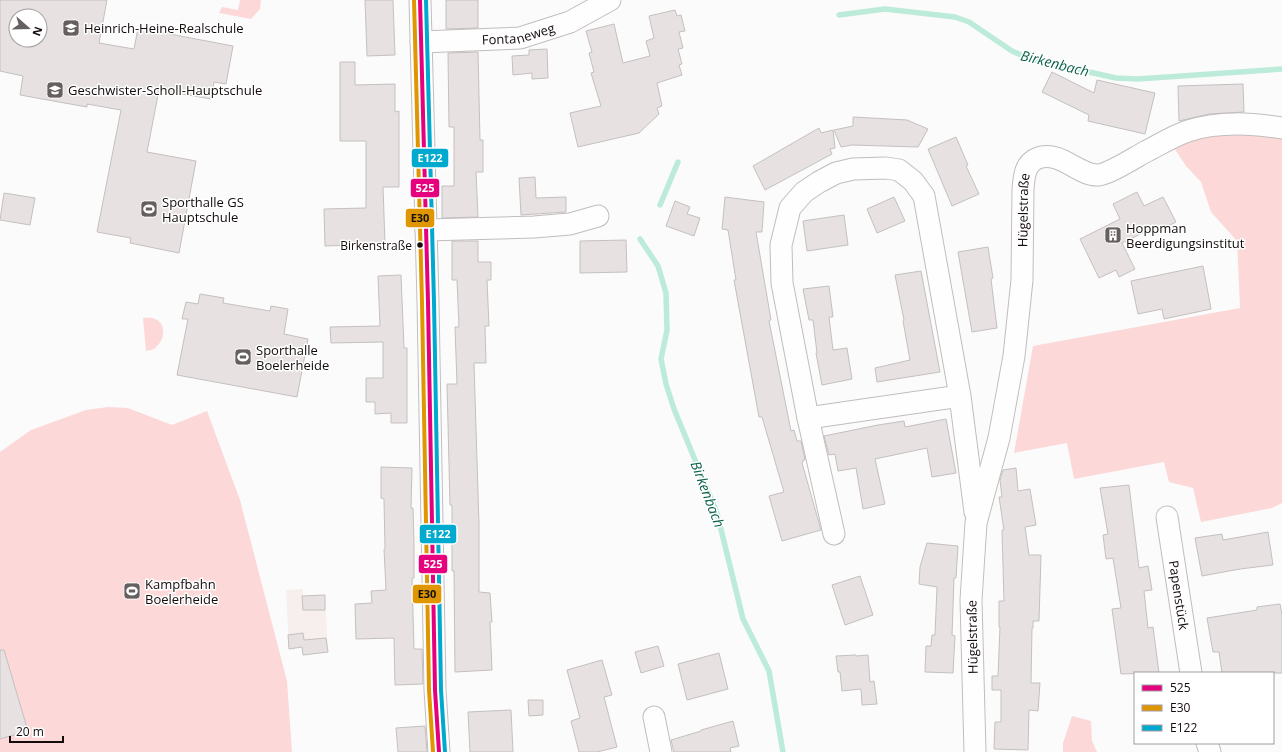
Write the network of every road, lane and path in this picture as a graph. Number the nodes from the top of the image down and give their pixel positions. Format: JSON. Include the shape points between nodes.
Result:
{"nodes":[{"id":1,"x":420,"y":0,"type":"edge"},
{"id":2,"x":610,"y":0,"type":"edge"},
{"id":3,"x":421,"y":42,"type":"junction"},
{"id":4,"x":1282,"y":128,"type":"edge"},
{"id":5,"x":598,"y":216,"type":"dead end"},
{"id":6,"x":426,"y":230,"type":"junction"},
{"id":7,"x":960,"y":396,"type":"junction"},
{"id":8,"x":808,"y":418,"type":"junction"},
{"id":9,"x":1167,"y":517,"type":"dead end"},
{"id":10,"x":976,"y":523,"type":"junction"},
{"id":11,"x":834,"y":534,"type":"dead end"},
{"id":12,"x":1191,"y":672,"type":"edge"},
{"id":13,"x":654,"y":717,"type":"dead end"},
{"id":14,"x":439,"y":752,"type":"edge"},
{"id":15,"x":661,"y":752,"type":"edge"},
{"id":16,"x":975,"y":752,"type":"edge"}],
"edges":[{"from":1,"to":3,"type":"street"},
{"from":2,"to":3,"type":"street","name":"Fontaneweg","via":[[570,22],[520,38]]},
{"from":3,"to":6,"type":"street"},
{"from":4,"to":10,"type":"street","name":"Hügelstraße","via":[[1253,123],[1218,124],[1188,131],[1099,175],[1089,174],[1067,162],[1049,157],[1039,158],[1030,164],[1024,174],[1022,189],[1022,280],[1014,356],[999,438]]},
{"from":5,"to":6,"type":"street","via":[[570,224]]},
{"from":6,"to":14,"type":"street","via":[[435,690]]},
{"from":7,"to":8,"type":"street"},
{"from":7,"to":8,"type":"street","name":"Hügelstraße","via":[[924,196],[913,181],[899,170],[854,169],[836,173],[804,192],[790,208],[781,245],[782,283]]},
{"from":7,"to":10,"type":"street","name":"Hügelstraße"},
{"from":8,"to":11,"type":"street","name":"Hügelstraße"},
{"from":9,"to":12,"type":"street","name":"Papenstück"},
{"from":10,"to":16,"type":"street","name":"Hügelstraße","via":[[971,600]]},
{"from":13,"to":15,"type":"street"}]}
